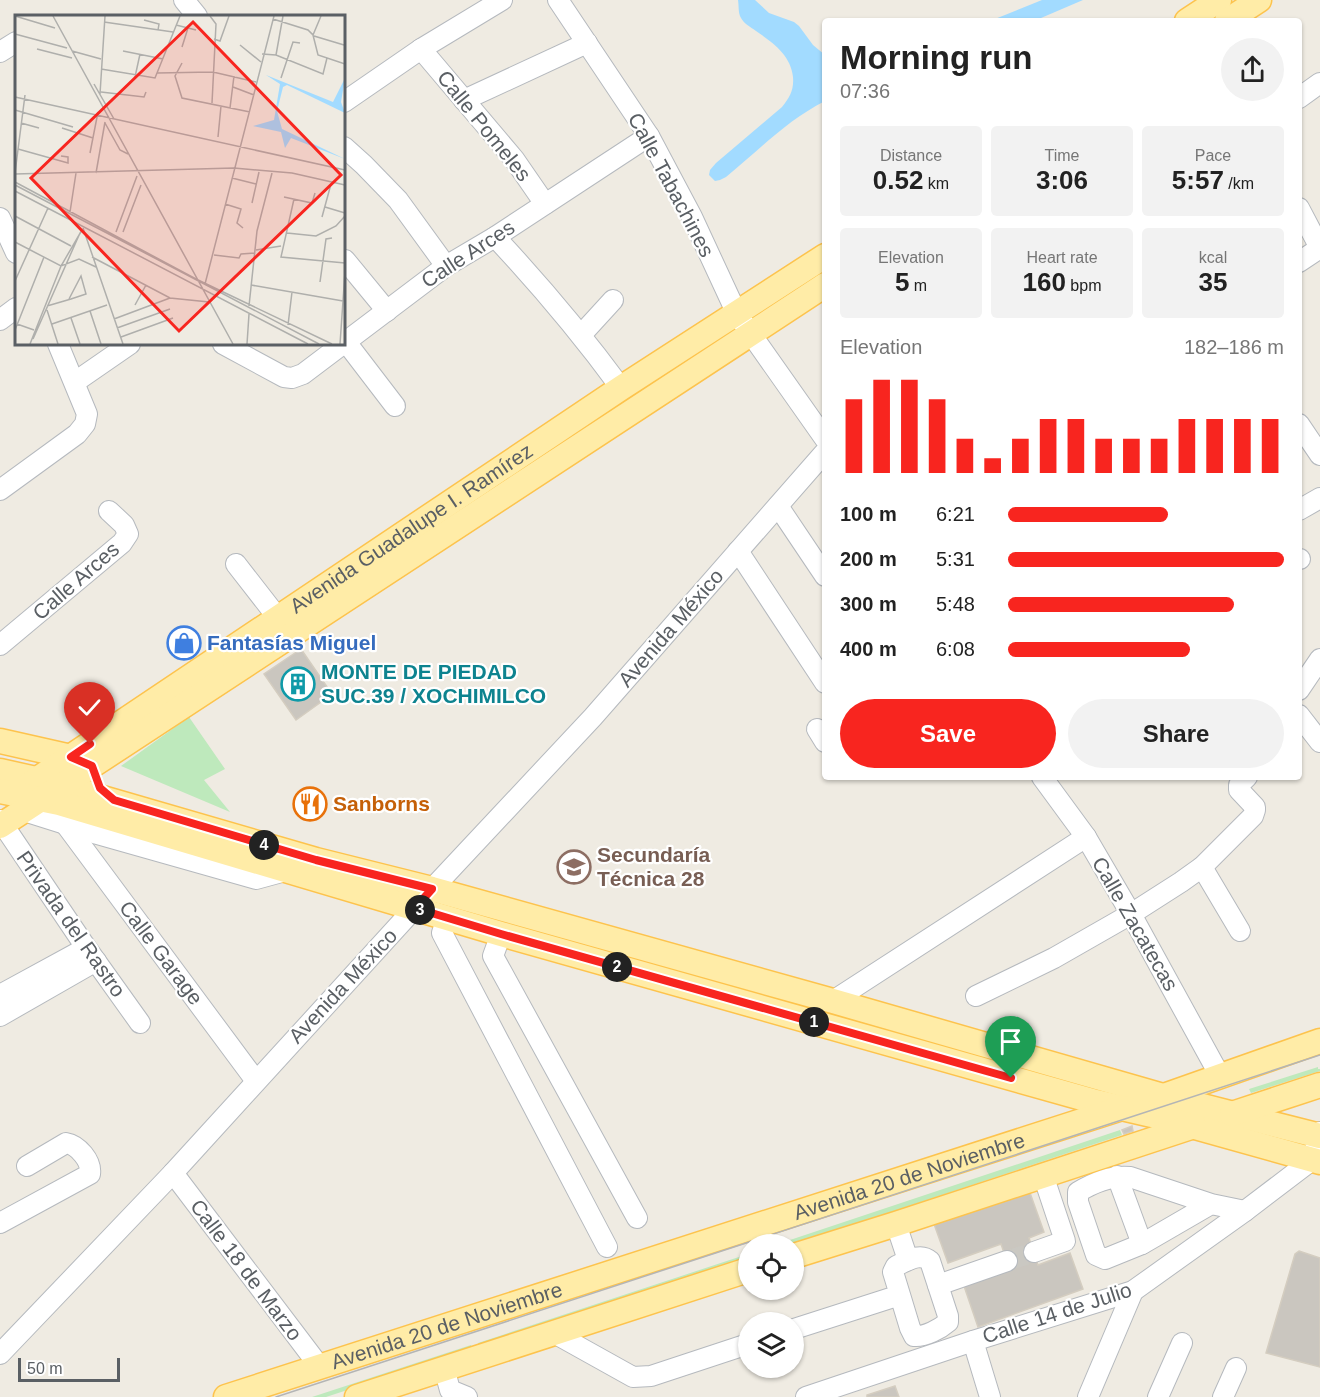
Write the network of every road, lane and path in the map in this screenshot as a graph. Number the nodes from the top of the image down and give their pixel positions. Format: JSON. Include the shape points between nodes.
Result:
{"nodes":[{"id":1,"x":184,"y":0,"type":"edge"},
{"id":2,"x":502,"y":0,"type":"edge"},
{"id":3,"x":558,"y":0,"type":"edge"},
{"id":4,"x":1219,"y":0,"type":"edge"},
{"id":5,"x":1259,"y":0,"type":"edge"},
{"id":6,"x":196,"y":15,"type":"edge"},
{"id":7,"x":1192,"y":18,"type":"edge"},
{"id":8,"x":1232,"y":18,"type":"edge"},
{"id":9,"x":586,"y":43,"type":"junction"},
{"id":10,"x":421,"y":49,"type":"junction"},
{"id":11,"x":1320,"y":84,"type":"edge"},
{"id":12,"x":1302,"y":96,"type":"edge"},
{"id":13,"x":464,"y":100,"type":"junction"},
{"id":14,"x":345,"y":101,"type":"edge"},
{"id":15,"x":649,"y":136,"type":"junction"},
{"id":16,"x":345,"y":148,"type":"edge"},
{"id":17,"x":545,"y":204,"type":"junction"},
{"id":18,"x":1302,"y":214,"type":"edge"},
{"id":19,"x":6,"y":220,"type":"edge"},
{"id":20,"x":495,"y":237,"type":"junction"},
{"id":21,"x":1320,"y":248,"type":"edge"},
{"id":22,"x":15,"y":250,"type":"edge"},
{"id":23,"x":822,"y":258,"type":"edge"},
{"id":24,"x":345,"y":260,"type":"dead end"},
{"id":25,"x":1302,"y":260,"type":"edge"},
{"id":26,"x":446,"y":266,"type":"junction"},
{"id":27,"x":822,"y":287,"type":"edge"},
{"id":28,"x":613,"y":300,"type":"dead end"},
{"id":29,"x":15,"y":309,"type":"edge"},
{"id":30,"x":387,"y":311,"type":"junction"},
{"id":31,"x":737,"y":314,"type":"junction"},
{"id":32,"x":0,"y":320,"type":"edge"},
{"id":33,"x":750,"y":334,"type":"junction"},
{"id":34,"x":581,"y":335,"type":"junction"},
{"id":35,"x":346,"y":342,"type":"joint"},
{"id":36,"x":58,"y":345,"type":"edge"},
{"id":37,"x":129,"y":345,"type":"edge"},
{"id":38,"x":225,"y":345,"type":"edge"},
{"id":39,"x":342,"y":345,"type":"edge"},
{"id":40,"x":75,"y":382,"type":"junction"},
{"id":41,"x":621,"y":387,"type":"junction"},
{"id":42,"x":395,"y":406,"type":"dead end"},
{"id":43,"x":1302,"y":428,"type":"edge"},
{"id":44,"x":822,"y":435,"type":"edge"},
{"id":45,"x":1320,"y":454,"type":"edge"},
{"id":46,"x":822,"y":455,"type":"edge"},
{"id":47,"x":0,"y":490,"type":"edge"},
{"id":48,"x":1320,"y":498,"type":"edge"},
{"id":49,"x":778,"y":506,"type":"junction"},
{"id":50,"x":1302,"y":508,"type":"edge"},
{"id":51,"x":109,"y":511,"type":"dead end"},
{"id":52,"x":738,"y":551,"type":"junction"},
{"id":53,"x":236,"y":564,"type":"dead end"},
{"id":54,"x":822,"y":572,"type":"edge"},
{"id":55,"x":278,"y":618,"type":"junction"},
{"id":56,"x":0,"y":645,"type":"edge"},
{"id":57,"x":1320,"y":659,"type":"edge"},
{"id":58,"x":822,"y":678,"type":"edge"},
{"id":59,"x":1302,"y":686,"type":"edge"},
{"id":60,"x":1302,"y":719,"type":"edge"},
{"id":61,"x":0,"y":741,"type":"edge"},
{"id":62,"x":1320,"y":742,"type":"edge"},
{"id":63,"x":0,"y":750,"type":"edge"},
{"id":64,"x":73,"y":769,"type":"junction"},
{"id":65,"x":0,"y":771,"type":"edge"},
{"id":66,"x":1044,"y":780,"type":"edge"},
{"id":67,"x":1244,"y":780,"type":"edge"},
{"id":68,"x":114,"y":800,"type":"junction"},
{"id":69,"x":14,"y":805,"type":"edge"},
{"id":70,"x":66,"y":825,"type":"junction"},
{"id":71,"x":1086,"y":837,"type":"junction"},
{"id":72,"x":316,"y":860,"type":"junction"},
{"id":73,"x":1202,"y":867,"type":"junction"},
{"id":74,"x":286,"y":871,"type":"junction"},
{"id":75,"x":432,"y":889,"type":"junction"},
{"id":76,"x":415,"y":908,"type":"junction"},
{"id":77,"x":1131,"y":914,"type":"junction"},
{"id":78,"x":447,"y":918,"type":"junction"},
{"id":79,"x":1240,"y":931,"type":"dead end"},
{"id":80,"x":501,"y":934,"type":"junction"},
{"id":81,"x":91,"y":954,"type":"junction"},
{"id":82,"x":0,"y":994,"type":"edge"},
{"id":83,"x":975,"y":996,"type":"dead end"},
{"id":84,"x":833,"y":1001,"type":"junction"},
{"id":85,"x":0,"y":1016,"type":"edge"},
{"id":86,"x":140,"y":1023,"type":"dead end"},
{"id":87,"x":1320,"y":1041,"type":"edge"},
{"id":88,"x":1220,"y":1076,"type":"junction"},
{"id":89,"x":256,"y":1081,"type":"junction"},
{"id":90,"x":1320,"y":1085,"type":"edge"},
{"id":91,"x":1163,"y":1096,"type":"junction"},
{"id":92,"x":1120,"y":1108,"type":"junction"},
{"id":93,"x":1232,"y":1114,"type":"junction"},
{"id":94,"x":1191,"y":1127,"type":"junction"},
{"id":95,"x":1320,"y":1134,"type":"edge"},
{"id":96,"x":1316,"y":1161,"type":"edge"},
{"id":97,"x":27,"y":1166,"type":"dead end"},
{"id":98,"x":173,"y":1173,"type":"junction"},
{"id":99,"x":1042,"y":1175,"type":"junction"},
{"id":100,"x":1117,"y":1176,"type":"junction"},
{"id":101,"x":1211,"y":1204,"type":"junction"},
{"id":102,"x":1245,"y":1211,"type":"junction"},
{"id":103,"x":637,"y":1218,"type":"dead end"},
{"id":104,"x":0,"y":1223,"type":"edge"},
{"id":105,"x":897,"y":1224,"type":"junction"},
{"id":106,"x":1142,"y":1244,"type":"junction"},
{"id":107,"x":607,"y":1247,"type":"dead end"},
{"id":108,"x":1034,"y":1252,"type":"tunnel mouth"},
{"id":109,"x":804,"y":1253,"type":"edge"},
{"id":110,"x":908,"y":1260,"type":"junction"},
{"id":111,"x":1007,"y":1261,"type":"tunnel mouth"},
{"id":112,"x":738,"y":1273,"type":"edge"},
{"id":113,"x":938,"y":1285,"type":"junction"},
{"id":114,"x":1133,"y":1291,"type":"junction"},
{"id":115,"x":900,"y":1295,"type":"junction"},
{"id":116,"x":804,"y":1326,"type":"edge"},
{"id":117,"x":554,"y":1333,"type":"junction"},
{"id":118,"x":973,"y":1341,"type":"junction"},
{"id":119,"x":1182,"y":1343,"type":"dead end"},
{"id":120,"x":738,"y":1347,"type":"edge"},
{"id":121,"x":0,"y":1354,"type":"edge"},
{"id":122,"x":320,"y":1367,"type":"junction"},
{"id":123,"x":1236,"y":1368,"type":"dead end"},
{"id":124,"x":453,"y":1388,"type":"edge"},
{"id":125,"x":1161,"y":1396,"type":"edge"},
{"id":126,"x":226,"y":1397,"type":"edge"},
{"id":127,"x":357,"y":1397,"type":"edge"},
{"id":128,"x":806,"y":1397,"type":"edge"},
{"id":129,"x":990,"y":1397,"type":"edge"},
{"id":130,"x":1088,"y":1397,"type":"edge"},
{"id":131,"x":1223,"y":1397,"type":"edge"}],
"edges":[{"from":1,"to":6,"type":"street"},
{"from":2,"to":10,"type":"street"},
{"from":3,"to":9,"type":"street","name":"Calle Tabachines"},
{"from":4,"to":7,"type":"main road"},
{"from":5,"to":8,"type":"main road"},
{"from":9,"to":13,"type":"street"},
{"from":9,"to":15,"type":"street","name":"Calle Tabachines"},
{"from":10,"to":13,"type":"street","name":"Calle Pomeles"},
{"from":10,"to":14,"type":"street"},
{"from":11,"to":12,"type":"street"},
{"from":13,"to":17,"type":"street","name":"Calle Pomeles","via":[[514,159]]},
{"from":15,"to":17,"type":"street","name":"Calle Arces"},
{"from":15,"to":31,"type":"street","name":"Calle Tabachines"},
{"from":16,"to":26,"type":"street","via":[[398,200]]},
{"from":17,"to":20,"type":"street","name":"Calle Arces"},
{"from":18,"to":21,"type":"street"},
{"from":19,"to":22,"type":"street"},
{"from":20,"to":26,"type":"street","name":"Calle Arces"},
{"from":20,"to":34,"type":"street"},
{"from":21,"to":25,"type":"street"},
{"from":23,"to":31,"type":"main road","name":"Avenida Guadalupe I. Ramírez"},
{"from":24,"to":30,"type":"street"},
{"from":26,"to":30,"type":"street","name":"Calle Arces"},
{"from":27,"to":33,"type":"main road","name":"Avenida Guadalupe I. Ramírez"},
{"from":28,"to":34,"type":"street"},
{"from":29,"to":32,"type":"street"},
{"from":30,"to":35,"type":"street","name":"Calle Arces"},
{"from":31,"to":33,"type":"street"},
{"from":31,"to":41,"type":"main road","name":"Avenida Guadalupe I. Ramírez"},
{"from":33,"to":44,"type":"street"},
{"from":33,"to":64,"type":"main road","name":"Avenida Guadalupe I. Ramírez"},
{"from":34,"to":41,"type":"street"},
{"from":35,"to":42,"type":"street"},
{"from":36,"to":40,"type":"street"},
{"from":37,"to":40,"type":"street"},
{"from":38,"to":39,"type":"street","name":"Calle Arces","via":[[292,378]]},
{"from":40,"to":47,"type":"street","via":[[87,414],[85,424]]},
{"from":41,"to":55,"type":"main road","name":"Avenida Guadalupe I. Ramírez"},
{"from":43,"to":45,"type":"street"},
{"from":46,"to":49,"type":"street","name":"Avenida México"},
{"from":48,"to":50,"type":"street"},
{"from":49,"to":52,"type":"street","name":"Avenida México"},
{"from":49,"to":54,"type":"street"},
{"from":51,"to":56,"type":"street","name":"Calle Arces","via":[[128,534],[122,543]]},
{"from":52,"to":58,"type":"street"},
{"from":52,"to":75,"type":"street","name":"Avenida México","via":[[593,717]]},
{"from":53,"to":55,"type":"street"},
{"from":55,"to":64,"type":"main road","name":"Avenida Guadalupe I. Ramírez"},
{"from":57,"to":59,"type":"street"},
{"from":60,"to":62,"type":"street"},
{"from":61,"to":64,"type":"main road"},
{"from":63,"to":64,"type":"main road"},
{"from":64,"to":68,"type":"main road"},
{"from":64,"to":68,"type":"main road"},
{"from":64,"to":69,"type":"main road","name":"Avenida Guadalupe I. Ramírez"},
{"from":65,"to":69,"type":"main road"},
{"from":66,"to":71,"type":"street","name":"Calle Zacatecas"},
{"from":67,"to":73,"type":"street","via":[[1239,790],[1255,807],[1253,816]]},
{"from":68,"to":72,"type":"main road"},
{"from":69,"to":70,"type":"street"},
{"from":69,"to":74,"type":"main road","via":[[59,803]]},
{"from":69,"to":81,"type":"street","name":"Privada del Rastro"},
{"from":70,"to":74,"type":"street","via":[[256,879]]},
{"from":70,"to":89,"type":"street","name":"Calle Garage"},
{"from":71,"to":77,"type":"street","name":"Calle Zacatecas"},
{"from":71,"to":84,"type":"street"},
{"from":72,"to":74,"type":"street"},
{"from":72,"to":75,"type":"main road"},
{"from":73,"to":77,"type":"street"},
{"from":73,"to":79,"type":"street"},
{"from":74,"to":76,"type":"main road"},
{"from":75,"to":76,"type":"street","name":"Avenida México"},
{"from":75,"to":84,"type":"main road"},
{"from":76,"to":78,"type":"main road"},
{"from":76,"to":89,"type":"street","name":"Avenida México"},
{"from":77,"to":83,"type":"street","via":[[1054,958]]},
{"from":77,"to":88,"type":"street","name":"Calle Zacatecas"},
{"from":78,"to":80,"type":"main road"},
{"from":78,"to":107,"type":"street","via":[[442,933]]},
{"from":80,"to":92,"type":"main road"},
{"from":80,"to":103,"type":"street","via":[[493,956]]},
{"from":81,"to":82,"type":"street","via":[[77,953]]},
{"from":81,"to":85,"type":"street"},
{"from":81,"to":86,"type":"street","name":"Privada del Rastro"},
{"from":84,"to":91,"type":"main road"},
{"from":87,"to":88,"type":"main road","name":"Avenida 20 de Noviembre"},
{"from":88,"to":91,"type":"main road","name":"Avenida 20 de Noviembre"},
{"from":89,"to":98,"type":"street","name":"Avenida México"},
{"from":90,"to":93,"type":"main road","name":"Avenida 20 de Noviembre"},
{"from":91,"to":92,"type":"main road","name":"Avenida 20 de Noviembre"},
{"from":91,"to":93,"type":"main road"},
{"from":92,"to":94,"type":"main road"},
{"from":92,"to":122,"type":"main road","name":"Avenida 20 de Noviembre"},
{"from":93,"to":94,"type":"main road","name":"Avenida 20 de Noviembre"},
{"from":93,"to":95,"type":"main road"},
{"from":94,"to":96,"type":"main road"},
{"from":94,"to":99,"type":"main road","name":"Avenida 20 de Noviembre"},
{"from":95,"to":96,"type":"street"},
{"from":96,"to":102,"type":"street","name":"Calle 14 de Julio"},
{"from":97,"to":104,"type":"street","via":[[70,1143],[91,1168],[90,1174]]},
{"from":98,"to":121,"type":"street","name":"Avenida México"},
{"from":98,"to":122,"type":"street","name":"Calle 18 de Marzo"},
{"from":99,"to":105,"type":"main road","name":"Avenida 20 de Noviembre"},
{"from":99,"to":108,"type":"street","via":[[1065,1241]]},
{"from":100,"to":101,"type":"street"},
{"from":100,"to":106,"type":"street"},
{"from":100,"to":106,"type":"street","via":[[1078,1192],[1096,1255],[1105,1259]]},
{"from":101,"to":102,"type":"street"},
{"from":101,"to":106,"type":"street"},
{"from":102,"to":114,"type":"street","name":"Calle 14 de Julio"},
{"from":105,"to":109,"type":"main road","name":"Avenida 20 de Noviembre"},
{"from":105,"to":110,"type":"street"},
{"from":110,"to":113,"type":"street","via":[[927,1258]]},
{"from":110,"to":115,"type":"street","via":[[893,1272]]},
{"from":111,"to":113,"type":"street"},
{"from":112,"to":117,"type":"main road","name":"Avenida 20 de Noviembre"},
{"from":113,"to":115,"type":"street","via":[[948,1322],[919,1337],[910,1328]]},
{"from":114,"to":118,"type":"street","name":"Calle 14 de Julio"},
{"from":114,"to":130,"type":"street"},
{"from":115,"to":116,"type":"street"},
{"from":117,"to":120,"type":"street","via":[[633,1377],[651,1376]]},
{"from":117,"to":124,"type":"main road","name":"Avenida 20 de Noviembre"},
{"from":118,"to":128,"type":"street","name":"Calle 14 de Julio"},
{"from":118,"to":129,"type":"street"},
{"from":119,"to":125,"type":"street"},
{"from":122,"to":126,"type":"main road","name":"Avenida 20 de Noviembre"},
{"from":123,"to":131,"type":"street"},
{"from":124,"to":127,"type":"main road","name":"Avenida 20 de Noviembre"}]}
